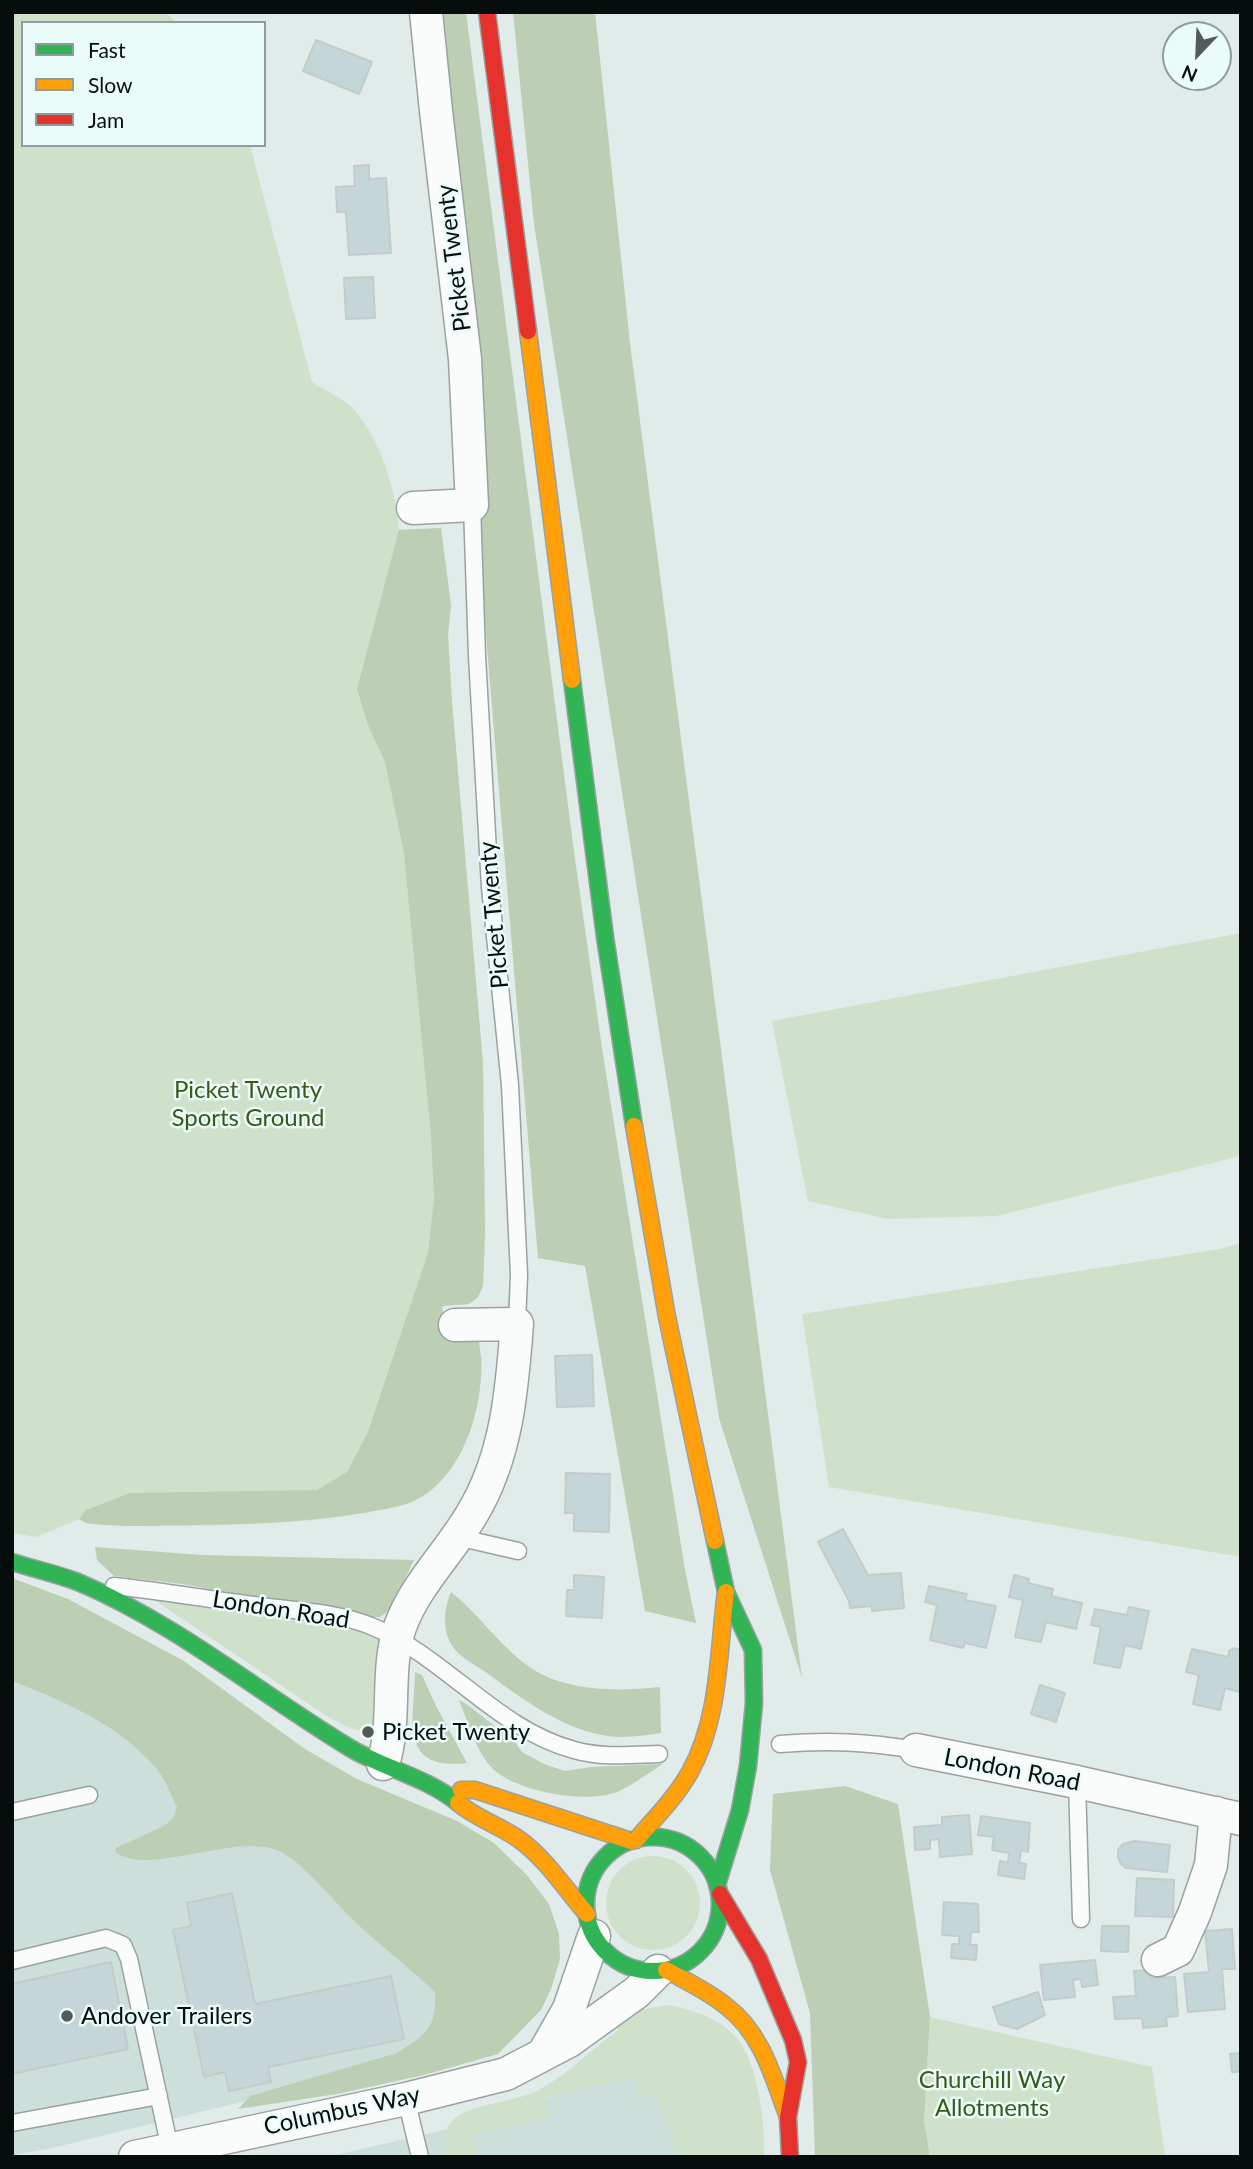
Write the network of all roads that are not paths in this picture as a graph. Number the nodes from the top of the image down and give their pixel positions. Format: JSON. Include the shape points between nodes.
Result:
{"nodes":[{"id":1,"x":426,"y":12,"type":"edge"},
{"id":2,"x":487,"y":12,"type":"edge"},
{"id":3,"x":472,"y":505,"type":"junction"},
{"id":4,"x":413,"y":508,"type":"dead end"},
{"id":5,"x":517,"y":1324,"type":"junction"},
{"id":6,"x":455,"y":1325,"type":"dead end"},
{"id":7,"x":457,"y":1538,"type":"junction"},
{"id":8,"x":518,"y":1551,"type":"dead end"},
{"id":9,"x":12,"y":1562,"type":"edge"},
{"id":10,"x":76,"y":1582,"type":"junction"},
{"id":11,"x":726,"y":1592,"type":"junction"},
{"id":12,"x":397,"y":1638,"type":"junction"},
{"id":13,"x":780,"y":1744,"type":"dead end"},
{"id":14,"x":916,"y":1751,"type":"joint"},
{"id":15,"x":659,"y":1754,"type":"dead end"},
{"id":16,"x":383,"y":1764,"type":"junction"},
{"id":17,"x":1077,"y":1782,"type":"junction"},
{"id":18,"x":442,"y":1790,"type":"junction"},
{"id":19,"x":89,"y":1795,"type":"dead end"},
{"id":20,"x":12,"y":1812,"type":"edge"},
{"id":21,"x":1228,"y":1816,"type":"edge"},
{"id":22,"x":634,"y":1840,"type":"junction"},
{"id":23,"x":718,"y":1890,"type":"junction"},
{"id":24,"x":1081,"y":1919,"type":"dead end"},
{"id":25,"x":591,"y":1925,"type":"junction"},
{"id":26,"x":1158,"y":1960,"type":"dead end"},
{"id":27,"x":12,"y":1961,"type":"edge"},
{"id":28,"x":662,"y":1970,"type":"junction"},
{"id":29,"x":544,"y":2053,"type":"junction"},
{"id":30,"x":159,"y":2096,"type":"junction"},
{"id":31,"x":406,"y":2099,"type":"junction"},
{"id":32,"x":788,"y":2117,"type":"junction"},
{"id":33,"x":12,"y":2123,"type":"edge"},
{"id":34,"x":170,"y":2149,"type":"junction"},
{"id":35,"x":135,"y":2157,"type":"edge"},
{"id":36,"x":420,"y":2157,"type":"edge"},
{"id":37,"x":790,"y":2157,"type":"edge"}],
"edges":[{"from":1,"to":3,"type":"street","name":"Picket Twenty","via":[[466,359]]},
{"from":2,"to":11,"type":"main road","via":[[624,1068],[667,1317]]},
{"from":3,"to":4,"type":"street"},
{"from":3,"to":5,"type":"lane","name":"Picket Twenty","via":[[490,887],[510,1085]]},
{"from":5,"to":6,"type":"street"},
{"from":5,"to":7,"type":"street","name":"Picket Twenty","via":[[501,1447],[483,1495]]},
{"from":7,"to":8,"type":"lane"},
{"from":7,"to":12,"type":"street","name":"Picket Twenty","via":[[412,1601]]},
{"from":9,"to":10,"type":"main road","name":"London Road"},
{"from":10,"to":12,"type":"lane","name":"London Road","via":[[329,1615]]},
{"from":10,"to":16,"type":"main road","name":"London Road","via":[[172,1630],[292,1711]]},
{"from":11,"to":22,"type":"main road","via":[[708,1730],[681,1787]]},
{"from":11,"to":23,"type":"main road","via":[[753,1650],[755,1682],[744,1790]]},
{"from":12,"to":15,"type":"lane","name":"London Road","via":[[547,1740],[591,1754]]},
{"from":12,"to":16,"type":"street","name":"Picket Twenty","via":[[391,1729]]},
{"from":13,"to":14,"type":"lane","name":"London Road","via":[[850,1741]]},
{"from":14,"to":17,"type":"street","name":"London Road"},
{"from":16,"to":18,"type":"main road","name":"London Road"},
{"from":17,"to":21,"type":"street","name":"London Road"},
{"from":17,"to":24,"type":"lane"},
{"from":18,"to":22,"type":"main road","name":"London Road","via":[[475,1790]]},
{"from":18,"to":25,"type":"main road","name":"London Road","via":[[468,1812],[520,1840],[548,1868]]},
{"from":19,"to":20,"type":"lane"},
{"from":21,"to":26,"type":"street","via":[[1178,1950]]},
{"from":22,"to":23,"type":"main road","via":[[657,1838],[686,1846],[709,1867]]},
{"from":22,"to":25,"type":"main road","via":[[598,1866],[588,1889]]},
{"from":23,"to":28,"type":"main road","via":[[720,1915],[708,1943],[694,1958]]},
{"from":23,"to":32,"type":"main road","via":[[758,1959],[793,2040],[798,2062]]},
{"from":25,"to":28,"type":"main road","via":[[606,1951],[621,1963]]},
{"from":25,"to":29,"type":"street","via":[[569,2009]]},
{"from":27,"to":30,"type":"lane","via":[[106,1938],[123,1945]]},
{"from":28,"to":29,"type":"street","name":"Columbus Way","via":[[569,2041]]},
{"from":28,"to":32,"type":"main road","via":[[720,2002],[744,2022],[761,2050]]},
{"from":29,"to":31,"type":"street","name":"Columbus Way","via":[[506,2074]]},
{"from":30,"to":33,"type":"lane"},
{"from":30,"to":34,"type":"lane"},
{"from":31,"to":34,"type":"street","name":"Columbus Way"},
{"from":31,"to":36,"type":"lane"},
{"from":32,"to":37,"type":"main road"},
{"from":34,"to":35,"type":"street","name":"Columbus Way"}]}
